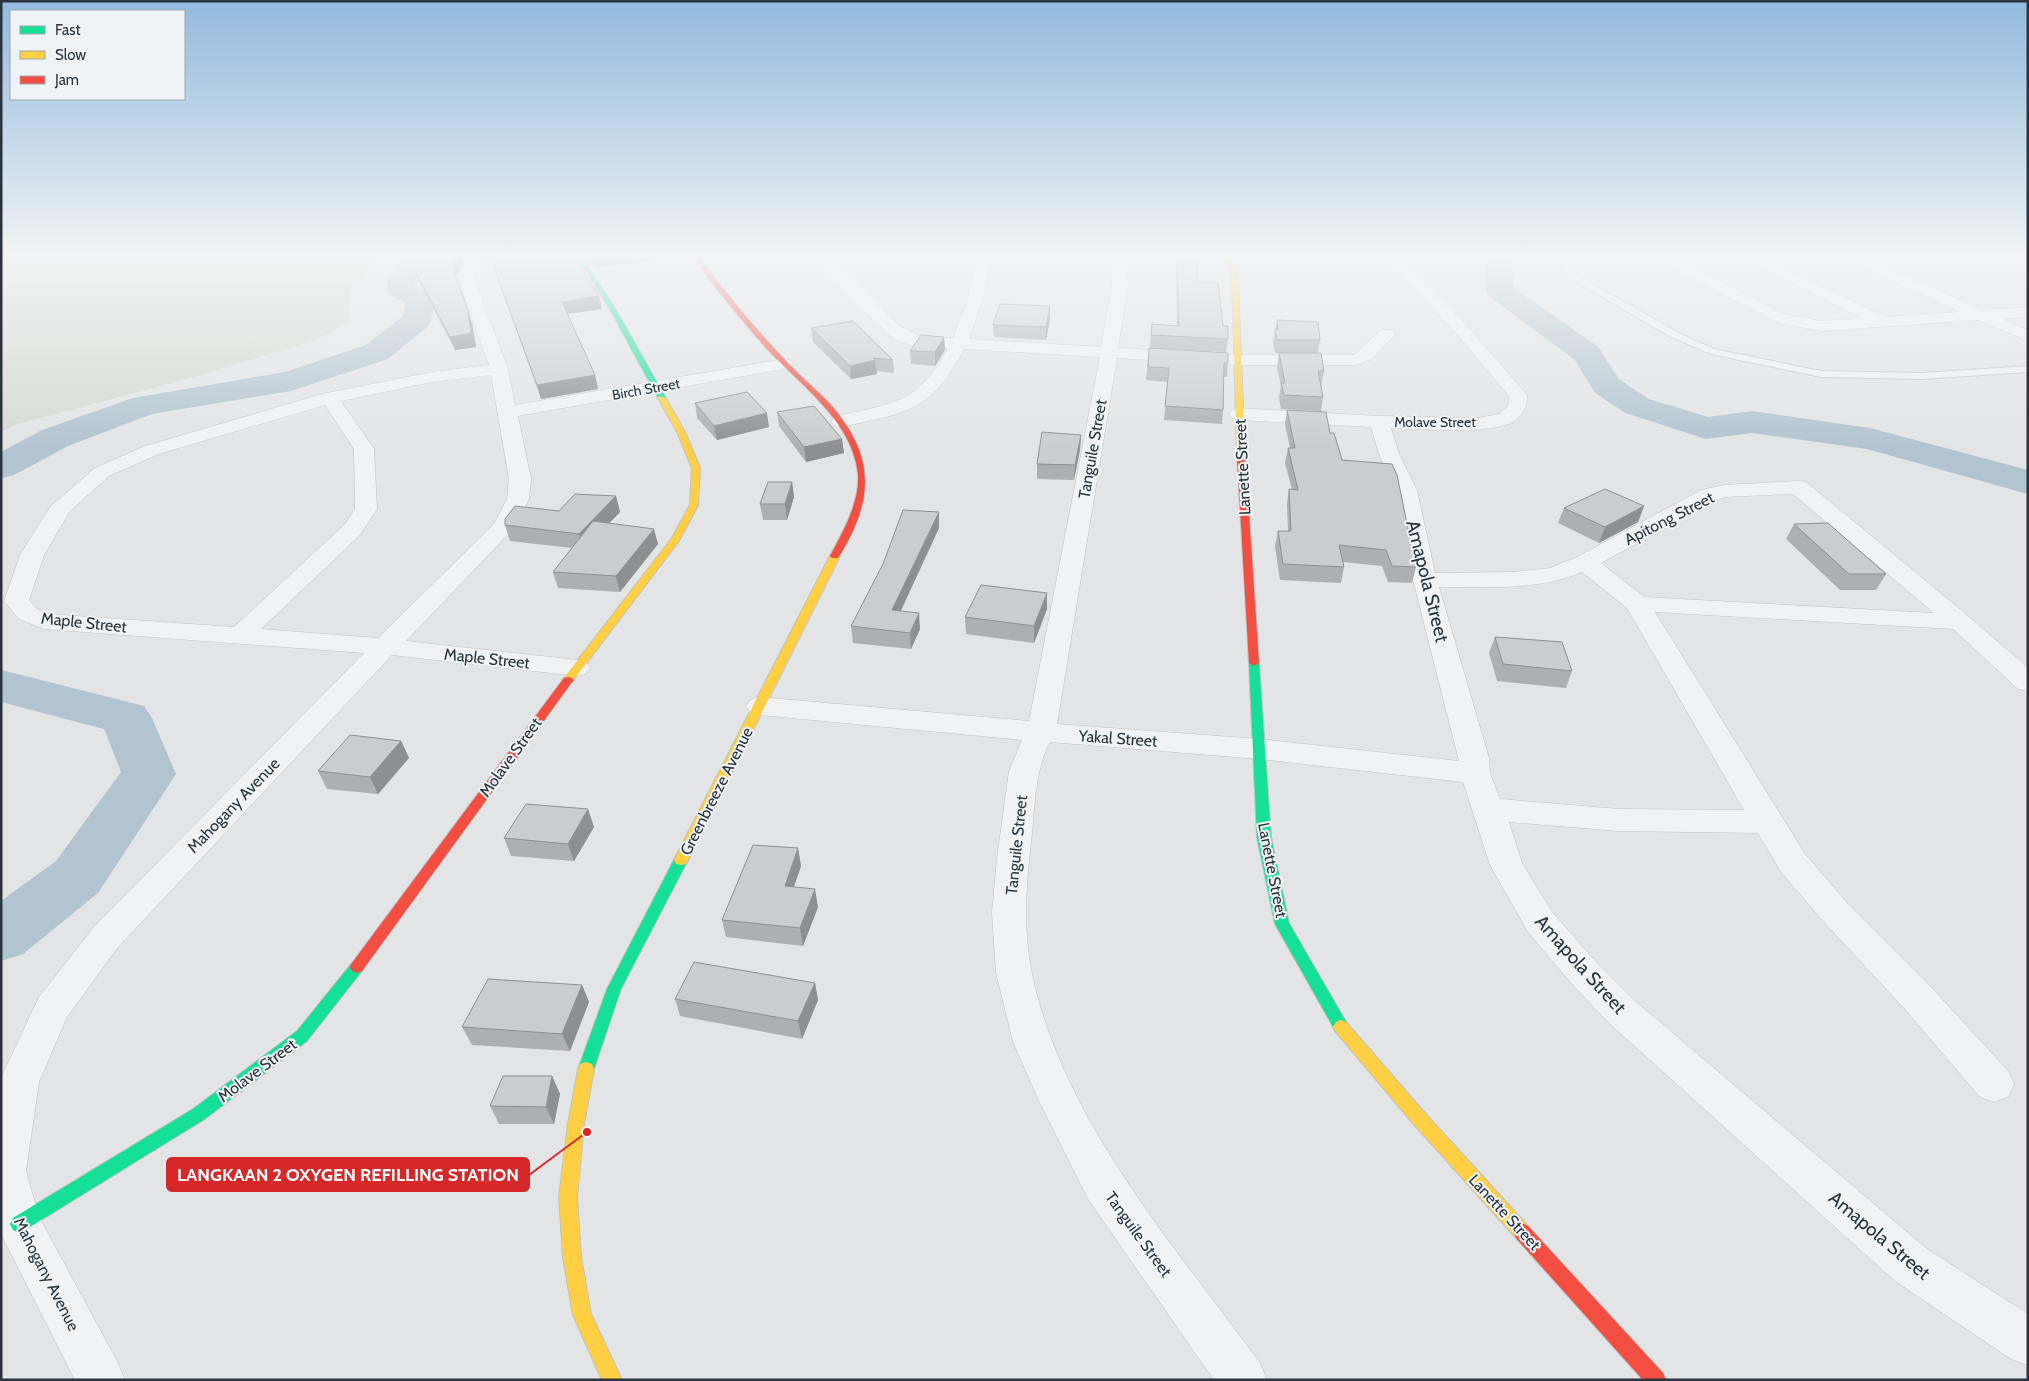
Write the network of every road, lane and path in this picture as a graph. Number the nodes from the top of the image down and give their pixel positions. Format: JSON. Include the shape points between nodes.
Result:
{"nodes":[{"id":1,"x":481,"y":321,"type":"edge"},
{"id":2,"x":619,"y":321,"type":"edge"},
{"id":3,"x":748,"y":321,"type":"edge"},
{"id":4,"x":886,"y":321,"type":"edge"},
{"id":5,"x":969,"y":321,"type":"edge"},
{"id":6,"x":1114,"y":321,"type":"edge"},
{"id":7,"x":1236,"y":321,"type":"edge"},
{"id":8,"x":1455,"y":321,"type":"edge"},
{"id":9,"x":1650,"y":321,"type":"edge"},
{"id":10,"x":1797,"y":321,"type":"edge"},
{"id":11,"x":1893,"y":321,"type":"edge"},
{"id":12,"x":1995,"y":321,"type":"edge"},
{"id":13,"x":1884,"y":322,"type":"joint"},
{"id":14,"x":1387,"y":334,"type":"dead end"},
{"id":15,"x":2028,"y":336,"type":"edge"},
{"id":16,"x":959,"y":345,"type":"junction"},
{"id":17,"x":1109,"y":353,"type":"junction"},
{"id":18,"x":1236,"y":360,"type":"junction"},
{"id":19,"x":784,"y":364,"type":"junction"},
{"id":20,"x":498,"y":369,"type":"junction"},
{"id":21,"x":2028,"y":369,"type":"edge"},
{"id":22,"x":656,"y":388,"type":"junction"},
{"id":23,"x":328,"y":398,"type":"junction"},
{"id":24,"x":507,"y":412,"type":"junction"},
{"id":25,"x":1239,"y":414,"type":"junction"},
{"id":26,"x":841,"y":421,"type":"junction"},
{"id":27,"x":1379,"y":422,"type":"junction"},
{"id":28,"x":1585,"y":562,"type":"junction"},
{"id":29,"x":1425,"y":580,"type":"junction"},
{"id":30,"x":1637,"y":604,"type":"junction"},
{"id":31,"x":1959,"y":622,"type":"junction"},
{"id":32,"x":240,"y":635,"type":"junction"},
{"id":33,"x":387,"y":647,"type":"junction"},
{"id":34,"x":577,"y":668,"type":"junction"},
{"id":35,"x":2028,"y":683,"type":"edge"},
{"id":36,"x":760,"y":706,"type":"junction"},
{"id":37,"x":1041,"y":732,"type":"junction"},
{"id":38,"x":1258,"y":748,"type":"junction"},
{"id":39,"x":1474,"y":774,"type":"junction"},
{"id":40,"x":1489,"y":809,"type":"junction"},
{"id":41,"x":1767,"y":822,"type":"junction"},
{"id":42,"x":1994,"y":1084,"type":"dead end"},
{"id":43,"x":10,"y":1229,"type":"edge"},
{"id":44,"x":2028,"y":1342,"type":"edge"},
{"id":45,"x":101,"y":1380,"type":"edge"},
{"id":46,"x":612,"y":1380,"type":"edge"},
{"id":47,"x":1243,"y":1380,"type":"edge"},
{"id":48,"x":1656,"y":1380,"type":"edge"}],
"edges":[{"from":1,"to":20,"type":"street","name":"Mahogany Avenue"},
{"from":2,"to":22,"type":"street","name":"Molave Street"},
{"from":3,"to":19,"type":"street","name":"Greenbreeze Avenue"},
{"from":4,"to":16,"type":"street","via":[[898,334],[918,341]]},
{"from":5,"to":16,"type":"street"},
{"from":6,"to":17,"type":"street","name":"Tanguile Street"},
{"from":7,"to":18,"type":"street","name":"Lanette Street"},
{"from":8,"to":27,"type":"street","name":"Molave Street","via":[[1518,395],[1517,407],[1506,418],[1478,424]]},
{"from":9,"to":21,"type":"lane","via":[[1711,351],[1821,374],[1922,376]]},
{"from":10,"to":13,"type":"street","via":[[1821,326]]},
{"from":11,"to":13,"type":"street"},
{"from":12,"to":15,"type":"street"},
{"from":14,"to":18,"type":"street","via":[[1366,357],[1357,360]]},
{"from":16,"to":17,"type":"street"},
{"from":16,"to":26,"type":"street","via":[[926,392],[905,404]]},
{"from":17,"to":18,"type":"street"},
{"from":17,"to":37,"type":"street","name":"Tanguile Street"},
{"from":18,"to":25,"type":"street","name":"Lanette Street"},
{"from":19,"to":22,"type":"street","name":"Birch Street"},
{"from":19,"to":26,"type":"street","name":"Greenbreeze Avenue"},
{"from":20,"to":23,"type":"street","name":"Maple Street","via":[[432,377]]},
{"from":20,"to":24,"type":"street","name":"Mahogany Avenue"},
{"from":22,"to":24,"type":"street","name":"Birch Street"},
{"from":22,"to":34,"type":"street","name":"Molave Street","via":[[682,434],[696,468],[694,506],[676,539]]},
{"from":23,"to":32,"type":"street","via":[[364,448],[366,509],[352,530]]},
{"from":23,"to":32,"type":"street","name":"Maple Street","via":[[152,450],[102,472],[60,507],[32,555],[16,601],[28,614],[44,621]]},
{"from":24,"to":33,"type":"street","name":"Mahogany Avenue","via":[[520,479],[518,498],[504,527]]},
{"from":25,"to":27,"type":"street","name":"Molave Street"},
{"from":25,"to":38,"type":"street","name":"Lanette Street"},
{"from":26,"to":36,"type":"street","name":"Greenbreeze Avenue","via":[[861,464],[861,491],[857,507]]},
{"from":27,"to":29,"type":"street","name":"Amapola Street","via":[[1389,454],[1406,490]]},
{"from":28,"to":29,"type":"street","name":"Apitong Street","via":[[1555,574],[1514,579]]},
{"from":28,"to":30,"type":"street"},
{"from":28,"to":31,"type":"street","name":"Apitong Street","via":[[1724,490],[1798,487]]},
{"from":29,"to":39,"type":"street","name":"Amapola Street","via":[[1474,758]]},
{"from":30,"to":31,"type":"street"},
{"from":30,"to":41,"type":"street"},
{"from":31,"to":35,"type":"street","name":"Apitong Street"},
{"from":32,"to":33,"type":"street","name":"Maple Street"},
{"from":33,"to":34,"type":"street","name":"Maple Street"},
{"from":33,"to":43,"type":"street","name":"Mahogany Avenue","via":[[106,937],[52,1008],[19,1082],[5,1171]]},
{"from":34,"to":43,"type":"street","name":"Molave Street","via":[[361,962],[302,1036],[199,1114]]},
{"from":36,"to":37,"type":"street","name":"Yakal Street"},
{"from":36,"to":46,"type":"street","name":"Greenbreeze Avenue","via":[[614,989],[587,1062],[568,1197],[572,1256],[582,1315]]},
{"from":37,"to":38,"type":"street","name":"Yakal Street"},
{"from":37,"to":47,"type":"street","name":"Tanguile Street","via":[[1024,771],[1009,913],[1014,973],[1032,1042],[1103,1184]]},
{"from":38,"to":39,"type":"street","name":"Yakal Street"},
{"from":38,"to":48,"type":"street","name":"Lanette Street","via":[[1264,837],[1282,924],[1341,1026],[1417,1116]]},
{"from":39,"to":40,"type":"street","name":"Amapola Street"},
{"from":40,"to":41,"type":"street","via":[[1619,820]]},
{"from":40,"to":44,"type":"street","name":"Amapola Street","via":[[1506,865],[1540,922],[1622,1012],[1911,1265]]},
{"from":41,"to":42,"type":"street","via":[[1794,863],[1836,913]]},
{"from":43,"to":45,"type":"street","name":"Mahogany Avenue"}]}
